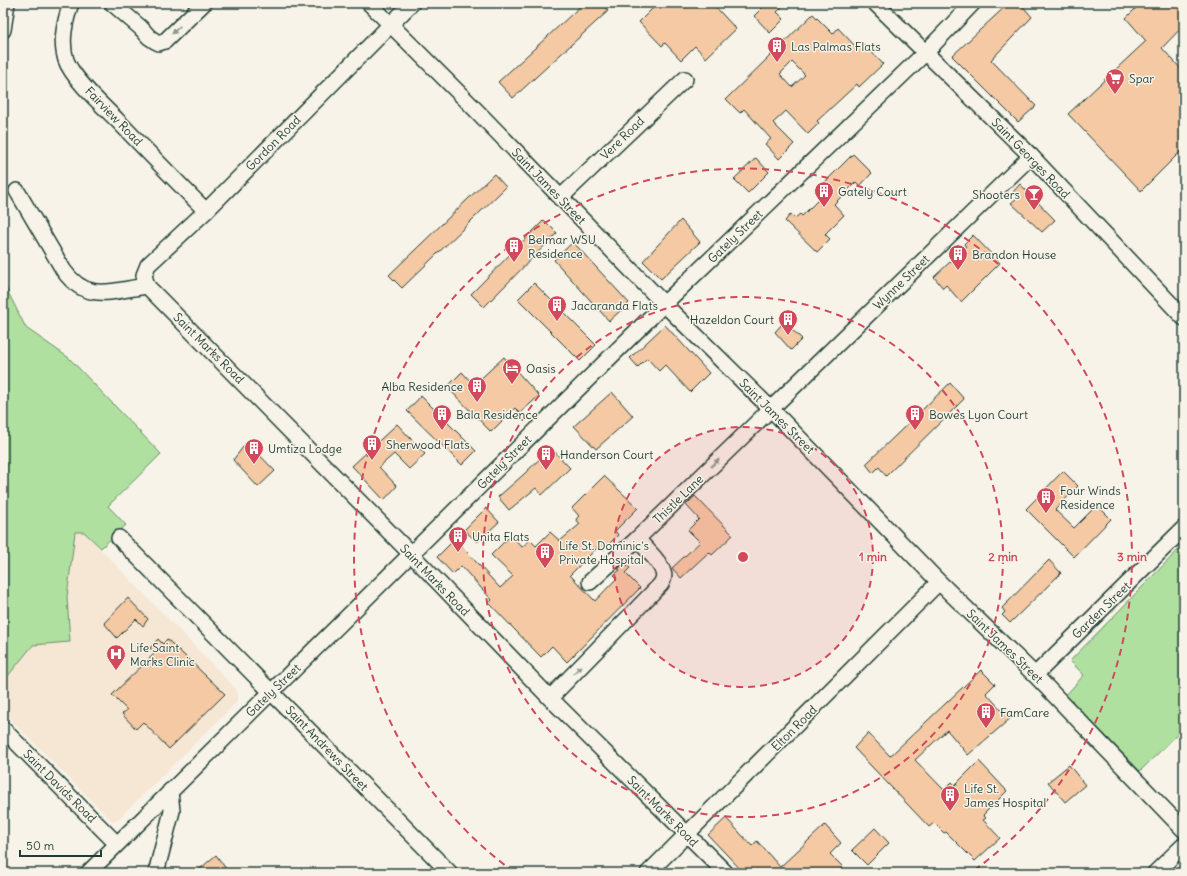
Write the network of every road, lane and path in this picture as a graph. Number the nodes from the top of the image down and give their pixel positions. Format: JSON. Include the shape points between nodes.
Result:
{"nodes":[{"id":1,"x":7,"y":3,"type":"edge"},
{"id":2,"x":71,"y":3,"type":"edge"},
{"id":3,"x":112,"y":3,"type":"edge"},
{"id":4,"x":204,"y":3,"type":"edge"},
{"id":5,"x":369,"y":3,"type":"edge"},
{"id":6,"x":412,"y":3,"type":"edge"},
{"id":7,"x":875,"y":3,"type":"edge"},
{"id":8,"x":974,"y":3,"type":"edge"},
{"id":9,"x":390,"y":24,"type":"junction"},
{"id":10,"x":3,"y":30,"type":"edge"},
{"id":11,"x":925,"y":52,"type":"junction"},
{"id":12,"x":685,"y":79,"type":"dead end"},
{"id":13,"x":1031,"y":156,"type":"junction"},
{"id":14,"x":17,"y":191,"type":"dead end"},
{"id":15,"x":560,"y":198,"type":"junction"},
{"id":16,"x":206,"y":211,"type":"junction"},
{"id":17,"x":147,"y":286,"type":"junction"},
{"id":18,"x":664,"y":304,"type":"junction"},
{"id":19,"x":1184,"y":318,"type":"edge"},
{"id":20,"x":771,"y":409,"type":"junction"},
{"id":21,"x":1184,"y":528,"type":"edge"},
{"id":22,"x":119,"y":538,"type":"dead end"},
{"id":23,"x":637,"y":539,"type":"junction"},
{"id":24,"x":411,"y":554,"type":"junction"},
{"id":25,"x":590,"y":582,"type":"dead end"},
{"id":26,"x":939,"y":582,"type":"junction"},
{"id":27,"x":1035,"y":675,"type":"junction"},
{"id":28,"x":272,"y":691,"type":"junction"},
{"id":29,"x":550,"y":698,"type":"junction"},
{"id":30,"x":3,"y":729,"type":"edge"},
{"id":31,"x":170,"y":790,"type":"junction"},
{"id":32,"x":1184,"y":830,"type":"edge"},
{"id":33,"x":687,"y":835,"type":"junction"},
{"id":34,"x":117,"y":844,"type":"junction"},
{"id":35,"x":1184,"y":845,"type":"edge"},
{"id":36,"x":88,"y":873,"type":"edge"},
{"id":37,"x":156,"y":873,"type":"edge"},
{"id":38,"x":450,"y":873,"type":"edge"},
{"id":39,"x":648,"y":873,"type":"edge"},
{"id":40,"x":726,"y":873,"type":"edge"},
{"id":41,"x":1155,"y":873,"type":"edge"}],
"edges":[{"from":1,"to":10,"type":"street"},
{"from":2,"to":16,"type":"street","name":"Fairview Road","via":[[63,43],[66,61],[71,69],[89,92]]},
{"from":4,"to":3,"type":"street","one_way":true,"via":[[165,41],[159,43],[148,37]]},
{"from":5,"to":9,"type":"street","name":"Saint James Street"},
{"from":6,"to":9,"type":"street","name":"Gordon Road"},
{"from":7,"to":11,"type":"street","name":"Saint Georges Road"},
{"from":8,"to":11,"type":"street","name":"Gately Street"},
{"from":9,"to":15,"type":"street","name":"Saint James Street","via":[[471,104]]},
{"from":9,"to":16,"type":"street","name":"Gordon Road"},
{"from":11,"to":13,"type":"street","name":"Saint Georges Road"},
{"from":11,"to":18,"type":"street","name":"Gately Street"},
{"from":12,"to":15,"type":"street","name":"Vere Road"},
{"from":13,"to":19,"type":"street","name":"Saint Georges Road"},
{"from":13,"to":20,"type":"street","name":"Wynne Street"},
{"from":14,"to":17,"type":"street","via":[[64,271],[78,286],[96,292],[110,292]]},
{"from":15,"to":18,"type":"street","name":"Saint James Street"},
{"from":16,"to":17,"type":"street","name":"Gordon Road","via":[[148,265],[144,275]]},
{"from":17,"to":24,"type":"street","name":"Saint Marks Road"},
{"from":18,"to":20,"type":"street","name":"Saint James Street"},
{"from":18,"to":24,"type":"street","name":"Gately Street"},
{"from":23,"to":20,"type":"street","name":"Thistle Lane","one_way":true},
{"from":20,"to":26,"type":"street","name":"Saint James Street"},
{"from":21,"to":27,"type":"street","name":"Garden Street"},
{"from":22,"to":28,"type":"street","name":"Saint Andrews Street"},
{"from":23,"to":25,"type":"street","name":"Thistle Lane"},
{"from":29,"to":23,"type":"street","one_way":true,"via":[[662,584],[664,573],[660,565]]},
{"from":24,"to":28,"type":"street","name":"Gately Street"},
{"from":24,"to":29,"type":"street","name":"Saint Marks Road"},
{"from":26,"to":27,"type":"street","name":"Saint James Street"},
{"from":26,"to":33,"type":"street","name":"Elton Road"},
{"from":27,"to":32,"type":"street","name":"Saint James Street"},
{"from":28,"to":31,"type":"street","name":"Gately Street"},
{"from":28,"to":38,"type":"street","name":"Saint Andrews Street"},
{"from":29,"to":33,"type":"street","name":"Saint Marks Road"},
{"from":30,"to":34,"type":"street","name":"Saint Davids Road"},
{"from":31,"to":34,"type":"street","name":"Gately Street"},
{"from":31,"to":37,"type":"street","via":[[172,811]]},
{"from":33,"to":39,"type":"street","name":"Elton Road"},
{"from":33,"to":40,"type":"street","name":"Saint Marks Road"},
{"from":34,"to":36,"type":"street","name":"Gately Street"},
{"from":35,"to":41,"type":"street"}]}
